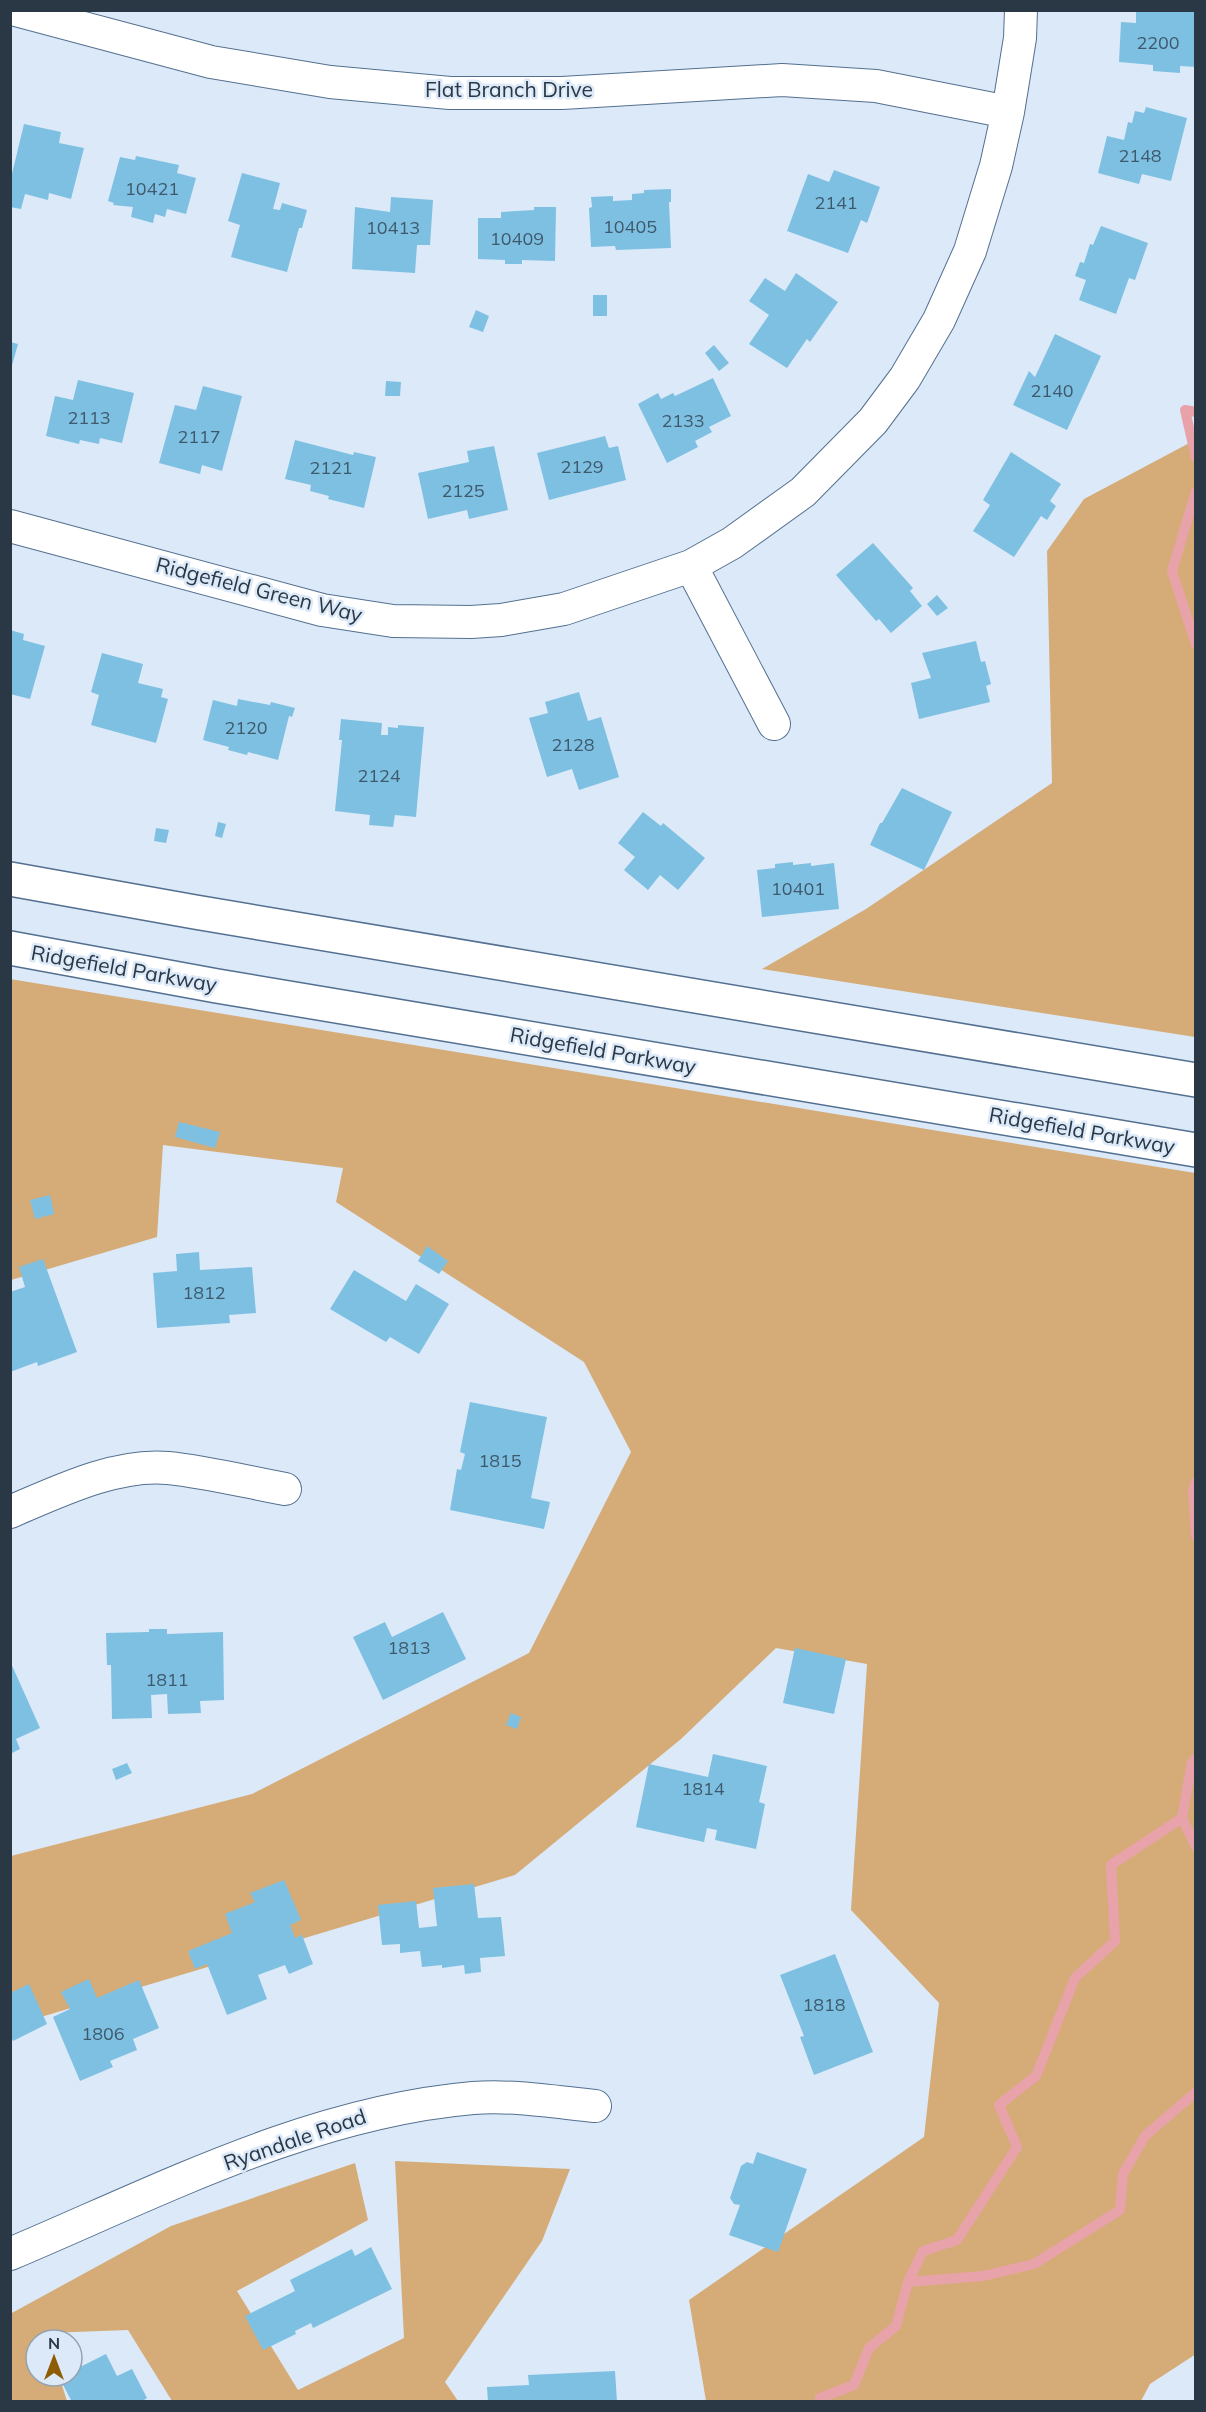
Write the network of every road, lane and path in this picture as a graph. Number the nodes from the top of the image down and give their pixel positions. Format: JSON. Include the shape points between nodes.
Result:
{"nodes":[{"id":1,"x":16,"y":10,"type":"edge"},
{"id":2,"x":1021,"y":10,"type":"edge"},
{"id":3,"x":52,"y":15,"type":"edge"},
{"id":4,"x":1008,"y":112,"type":"junction"},
{"id":5,"x":10,"y":526,"type":"edge"},
{"id":6,"x":692,"y":566,"type":"junction"},
{"id":7,"x":774,"y":724,"type":"dead end"},
{"id":8,"x":10,"y":879,"type":"edge"},
{"id":9,"x":10,"y":948,"type":"edge"},
{"id":10,"x":1196,"y":1080,"type":"edge"},
{"id":11,"x":1196,"y":1150,"type":"edge"},
{"id":12,"x":285,"y":1489,"type":"dead end"},
{"id":13,"x":10,"y":1512,"type":"edge"},
{"id":14,"x":595,"y":2106,"type":"dead end"},
{"id":15,"x":10,"y":2254,"type":"edge"}],
"edges":[{"from":1,"to":3,"type":"street","name":"Flat Branch Drive"},
{"from":2,"to":4,"type":"street","name":"Ridgefield Green Way"},
{"from":3,"to":4,"type":"street","name":"Flat Branch Drive","via":[[212,62],[330,82],[450,93],[562,93],[782,80],[876,87]]},
{"from":4,"to":6,"type":"street","name":"Ridgefield Green Way","via":[[970,251],[939,320],[905,378],[873,421],[803,492],[732,543]]},
{"from":5,"to":6,"type":"street","name":"Ridgefield Green Way","via":[[322,610],[393,621],[501,620],[564,609]]},
{"from":6,"to":7,"type":"street"},
{"from":8,"to":10,"type":"main road"},
{"from":9,"to":11,"type":"main road","name":"Ridgefield Parkway"},
{"from":12,"to":13,"type":"street","via":[[167,1468],[135,1469],[77,1484]]},
{"from":14,"to":15,"type":"street","name":"Ryandale Road","via":[[508,2097],[473,2098],[375,2113],[230,2160]]}]}
